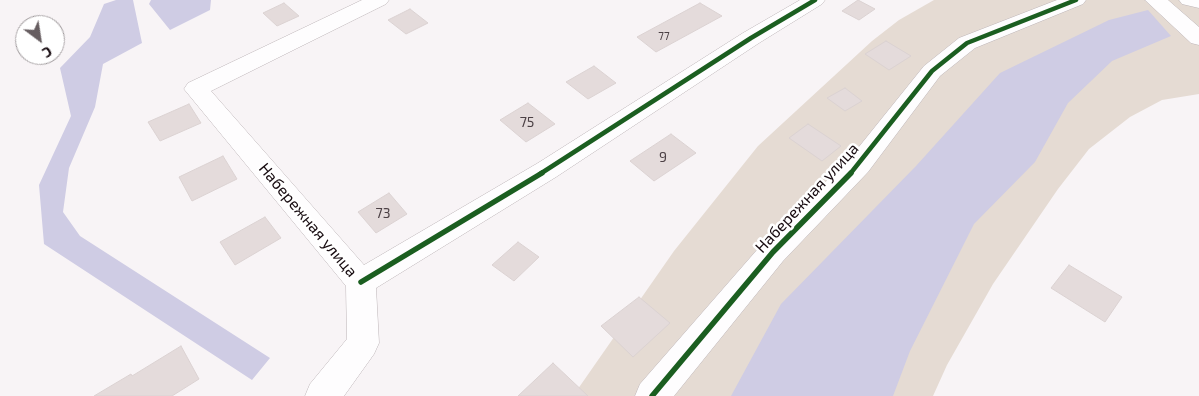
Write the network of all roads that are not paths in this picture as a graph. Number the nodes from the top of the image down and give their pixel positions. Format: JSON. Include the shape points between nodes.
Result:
{"nodes":[{"id":1,"x":379,"y":0,"type":"edge"},
{"id":2,"x":815,"y":0,"type":"edge"},
{"id":3,"x":1076,"y":0,"type":"edge"},
{"id":4,"x":1155,"y":0,"type":"edge"},
{"id":5,"x":1188,"y":0,"type":"edge"},
{"id":6,"x":1199,"y":2,"type":"edge"},
{"id":7,"x":1199,"y":38,"type":"edge"},
{"id":8,"x":361,"y":282,"type":"junction"},
{"id":9,"x":322,"y":396,"type":"edge"},
{"id":10,"x":652,"y":396,"type":"edge"}],
"edges":[{"from":1,"to":8,"type":"street","name":"Набережная улица","via":[[196,89]]},
{"from":2,"to":8,"type":"street","name":"Набережная улица","via":[[547,170]]},
{"from":3,"to":10,"type":"street","name":"Набережная улица","via":[[968,43],[932,71],[859,165],[772,252]]},
{"from":4,"to":7,"type":"street"},
{"from":5,"to":6,"type":"street"},
{"from":8,"to":9,"type":"street","via":[[363,343]]}]}
